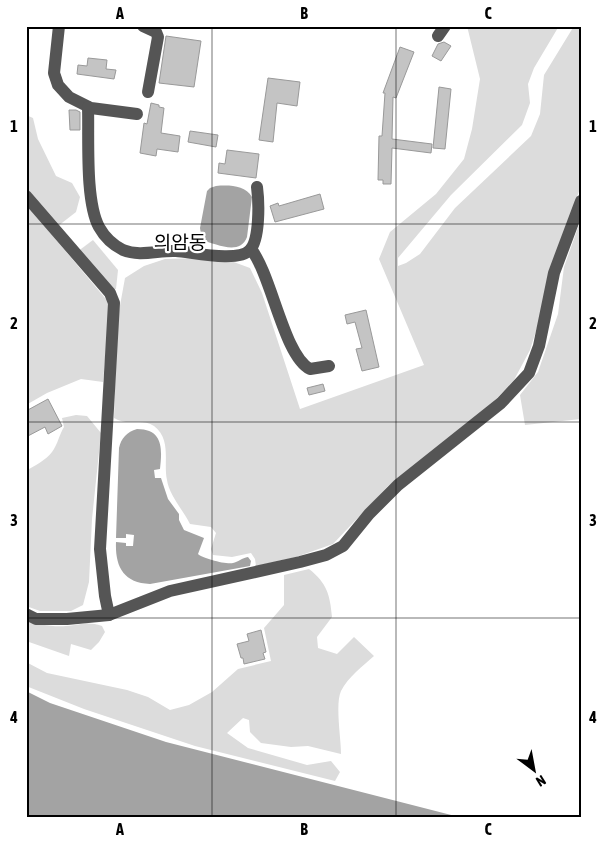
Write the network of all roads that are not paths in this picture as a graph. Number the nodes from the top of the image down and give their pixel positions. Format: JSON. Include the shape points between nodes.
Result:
{"nodes":[{"id":1,"x":59,"y":26,"type":"edge"},
{"id":2,"x":143,"y":26,"type":"edge"},
{"id":3,"x":148,"y":92,"type":"dead end"},
{"id":4,"x":88,"y":107,"type":"junction"},
{"id":5,"x":137,"y":114,"type":"dead end"},
{"id":6,"x":257,"y":187,"type":"dead end"},
{"id":7,"x":26,"y":196,"type":"edge"},
{"id":8,"x":581,"y":201,"type":"edge"},
{"id":9,"x":251,"y":249,"type":"junction"},
{"id":10,"x":329,"y":366,"type":"dead end"},
{"id":11,"x":26,"y":614,"type":"edge"},
{"id":12,"x":109,"y":615,"type":"junction"}],
"edges":[{"from":1,"to":4,"type":"street","via":[[54,73],[58,85],[69,97]]},
{"from":2,"to":3,"type":"street","via":[[156,32],[158,37]]},
{"from":4,"to":5,"type":"street"},
{"from":4,"to":9,"type":"street","via":[[92,208],[94,218],[107,238],[133,253],[176,251],[239,256]]},
{"from":6,"to":9,"type":"street","via":[[258,216]]},
{"from":7,"to":12,"type":"street","via":[[110,294],[114,304],[100,549]]},
{"from":8,"to":12,"type":"street","via":[[554,273],[540,346],[529,373],[501,403],[398,485],[343,546],[326,555],[300,562],[170,590]]},
{"from":9,"to":10,"type":"street","via":[[262,267],[300,362],[310,369]]},
{"from":11,"to":12,"type":"street","via":[[36,619]]}]}
